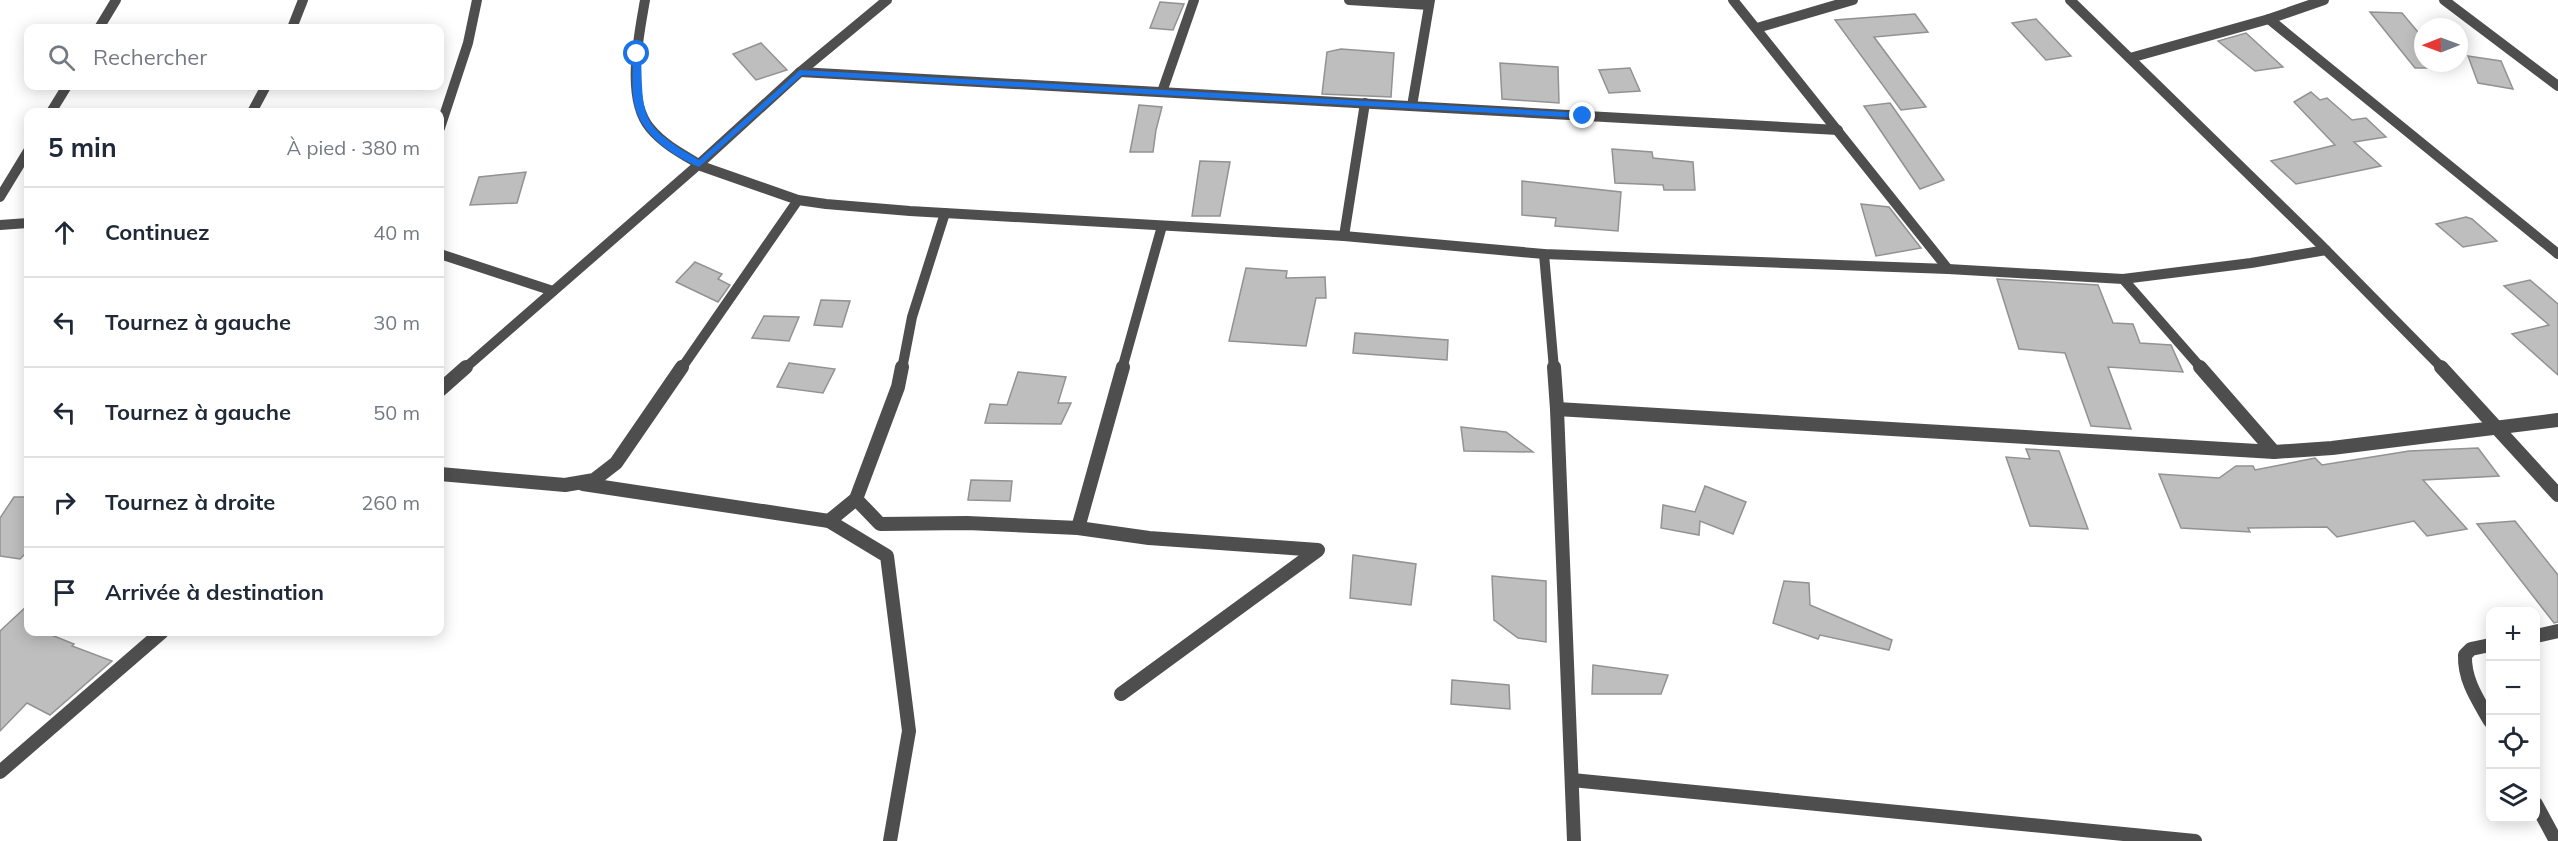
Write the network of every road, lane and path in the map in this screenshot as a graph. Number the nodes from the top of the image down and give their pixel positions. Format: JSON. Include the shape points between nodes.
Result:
{"nodes":[{"id":1,"x":116,"y":0,"type":"edge"},
{"id":2,"x":303,"y":0,"type":"edge"},
{"id":3,"x":477,"y":0,"type":"edge"},
{"id":4,"x":645,"y":0,"type":"edge"},
{"id":5,"x":887,"y":0,"type":"edge"},
{"id":6,"x":1194,"y":0,"type":"edge"},
{"id":7,"x":1349,"y":0,"type":"edge"},
{"id":8,"x":1733,"y":0,"type":"edge"},
{"id":9,"x":1853,"y":0,"type":"edge"},
{"id":10,"x":2070,"y":0,"type":"edge"},
{"id":11,"x":2324,"y":0,"type":"edge"},
{"id":12,"x":2444,"y":0,"type":"edge"},
{"id":13,"x":1429,"y":2,"type":"edge"},
{"id":14,"x":2269,"y":19,"type":"junction"},
{"id":15,"x":101,"y":24,"type":"edge"},
{"id":16,"x":294,"y":24,"type":"edge"},
{"id":17,"x":1757,"y":28,"type":"junction"},
{"id":18,"x":2130,"y":58,"type":"junction"},
{"id":19,"x":800,"y":72,"type":"junction"},
{"id":20,"x":2558,"y":87,"type":"edge"},
{"id":21,"x":65,"y":90,"type":"edge"},
{"id":22,"x":264,"y":90,"type":"edge"},
{"id":23,"x":1162,"y":92,"type":"junction"},
{"id":24,"x":1365,"y":103,"type":"junction"},
{"id":25,"x":1412,"y":106,"type":"junction"},
{"id":26,"x":53,"y":108,"type":"edge"},
{"id":27,"x":254,"y":108,"type":"edge"},
{"id":28,"x":444,"y":116,"type":"edge"},
{"id":29,"x":1838,"y":130,"type":"junction"},
{"id":30,"x":24,"y":158,"type":"edge"},
{"id":31,"x":699,"y":165,"type":"junction"},
{"id":32,"x":0,"y":197,"type":"edge"},
{"id":33,"x":798,"y":200,"type":"junction"},
{"id":34,"x":945,"y":213,"type":"junction"},
{"id":35,"x":24,"y":223,"type":"edge"},
{"id":36,"x":0,"y":225,"type":"edge"},
{"id":37,"x":1162,"y":225,"type":"junction"},
{"id":38,"x":1344,"y":236,"type":"junction"},
{"id":39,"x":2325,"y":250,"type":"junction"},
{"id":40,"x":1544,"y":254,"type":"junction"},
{"id":41,"x":2558,"y":254,"type":"edge"},
{"id":42,"x":444,"y":255,"type":"edge"},
{"id":43,"x":1948,"y":269,"type":"junction"},
{"id":44,"x":2123,"y":279,"type":"junction"},
{"id":45,"x":554,"y":291,"type":"junction"},
{"id":46,"x":444,"y":387,"type":"edge"},
{"id":47,"x":1557,"y":409,"type":"junction"},
{"id":48,"x":2558,"y":420,"type":"edge"},
{"id":49,"x":2498,"y":426,"type":"junction"},
{"id":50,"x":2274,"y":452,"type":"junction"},
{"id":51,"x":444,"y":474,"type":"edge"},
{"id":52,"x":584,"y":484,"type":"junction"},
{"id":53,"x":2558,"y":495,"type":"edge"},
{"id":54,"x":856,"y":499,"type":"junction"},
{"id":55,"x":829,"y":521,"type":"junction"},
{"id":56,"x":1078,"y":528,"type":"junction"},
{"id":57,"x":2558,"y":631,"type":"edge"},
{"id":58,"x":2540,"y":635,"type":"edge"},
{"id":59,"x":157,"y":636,"type":"edge"},
{"id":60,"x":2486,"y":646,"type":"edge"},
{"id":61,"x":1121,"y":694,"type":"dead end"},
{"id":62,"x":2487,"y":715,"type":"edge"},
{"id":63,"x":0,"y":772,"type":"edge"},
{"id":64,"x":1572,"y":780,"type":"junction"},
{"id":65,"x":2540,"y":813,"type":"edge"},
{"id":66,"x":890,"y":841,"type":"edge"},
{"id":67,"x":1574,"y":841,"type":"edge"},
{"id":68,"x":2195,"y":841,"type":"edge"},
{"id":69,"x":2556,"y":841,"type":"edge"}],
"edges":[{"from":1,"to":15,"type":"street"},
{"from":2,"to":16,"type":"street"},
{"from":3,"to":28,"type":"street","via":[[468,43]]},
{"from":4,"to":31,"type":"street","via":[[637,54],[638,105],[646,124],[662,142]]},
{"from":5,"to":19,"type":"street"},
{"from":6,"to":23,"type":"street"},
{"from":7,"to":13,"type":"street"},
{"from":8,"to":17,"type":"street"},
{"from":9,"to":17,"type":"street"},
{"from":10,"to":18,"type":"street"},
{"from":11,"to":14,"type":"street"},
{"from":12,"to":20,"type":"street"},
{"from":13,"to":25,"type":"street"},
{"from":14,"to":18,"type":"street"},
{"from":14,"to":41,"type":"street"},
{"from":17,"to":29,"type":"street"},
{"from":18,"to":39,"type":"street"},
{"from":19,"to":23,"type":"street"},
{"from":19,"to":31,"type":"street"},
{"from":21,"to":26,"type":"street"},
{"from":22,"to":27,"type":"street"},
{"from":23,"to":24,"type":"street"},
{"from":24,"to":25,"type":"street"},
{"from":24,"to":38,"type":"street"},
{"from":25,"to":29,"type":"street"},
{"from":29,"to":43,"type":"street"},
{"from":30,"to":32,"type":"street"},
{"from":31,"to":33,"type":"street"},
{"from":31,"to":45,"type":"street"},
{"from":33,"to":34,"type":"street"},
{"from":33,"to":52,"type":"street","via":[[616,463],[603,477]]},
{"from":34,"to":37,"type":"street"},
{"from":34,"to":54,"type":"street","via":[[912,317],[898,387]]},
{"from":35,"to":36,"type":"street"},
{"from":37,"to":38,"type":"street"},
{"from":37,"to":56,"type":"street"},
{"from":38,"to":40,"type":"street"},
{"from":39,"to":44,"type":"street"},
{"from":39,"to":49,"type":"street"},
{"from":40,"to":43,"type":"street"},
{"from":40,"to":47,"type":"street"},
{"from":42,"to":45,"type":"street"},
{"from":43,"to":44,"type":"street"},
{"from":44,"to":50,"type":"street"},
{"from":45,"to":46,"type":"street"},
{"from":47,"to":50,"type":"street"},
{"from":47,"to":64,"type":"street"},
{"from":48,"to":49,"type":"street"},
{"from":49,"to":50,"type":"street"},
{"from":49,"to":53,"type":"street"},
{"from":51,"to":52,"type":"street"},
{"from":52,"to":55,"type":"street"},
{"from":54,"to":55,"type":"street"},
{"from":54,"to":56,"type":"street","via":[[880,524]]},
{"from":55,"to":66,"type":"street","via":[[887,556],[909,730]]},
{"from":56,"to":61,"type":"street","via":[[1149,538],[1318,550]]},
{"from":57,"to":58,"type":"street"},
{"from":59,"to":63,"type":"street"},
{"from":60,"to":62,"type":"street","via":[[2471,649],[2464,663],[2466,675]]},
{"from":64,"to":67,"type":"street"},
{"from":64,"to":68,"type":"street"},
{"from":65,"to":69,"type":"street"}]}
